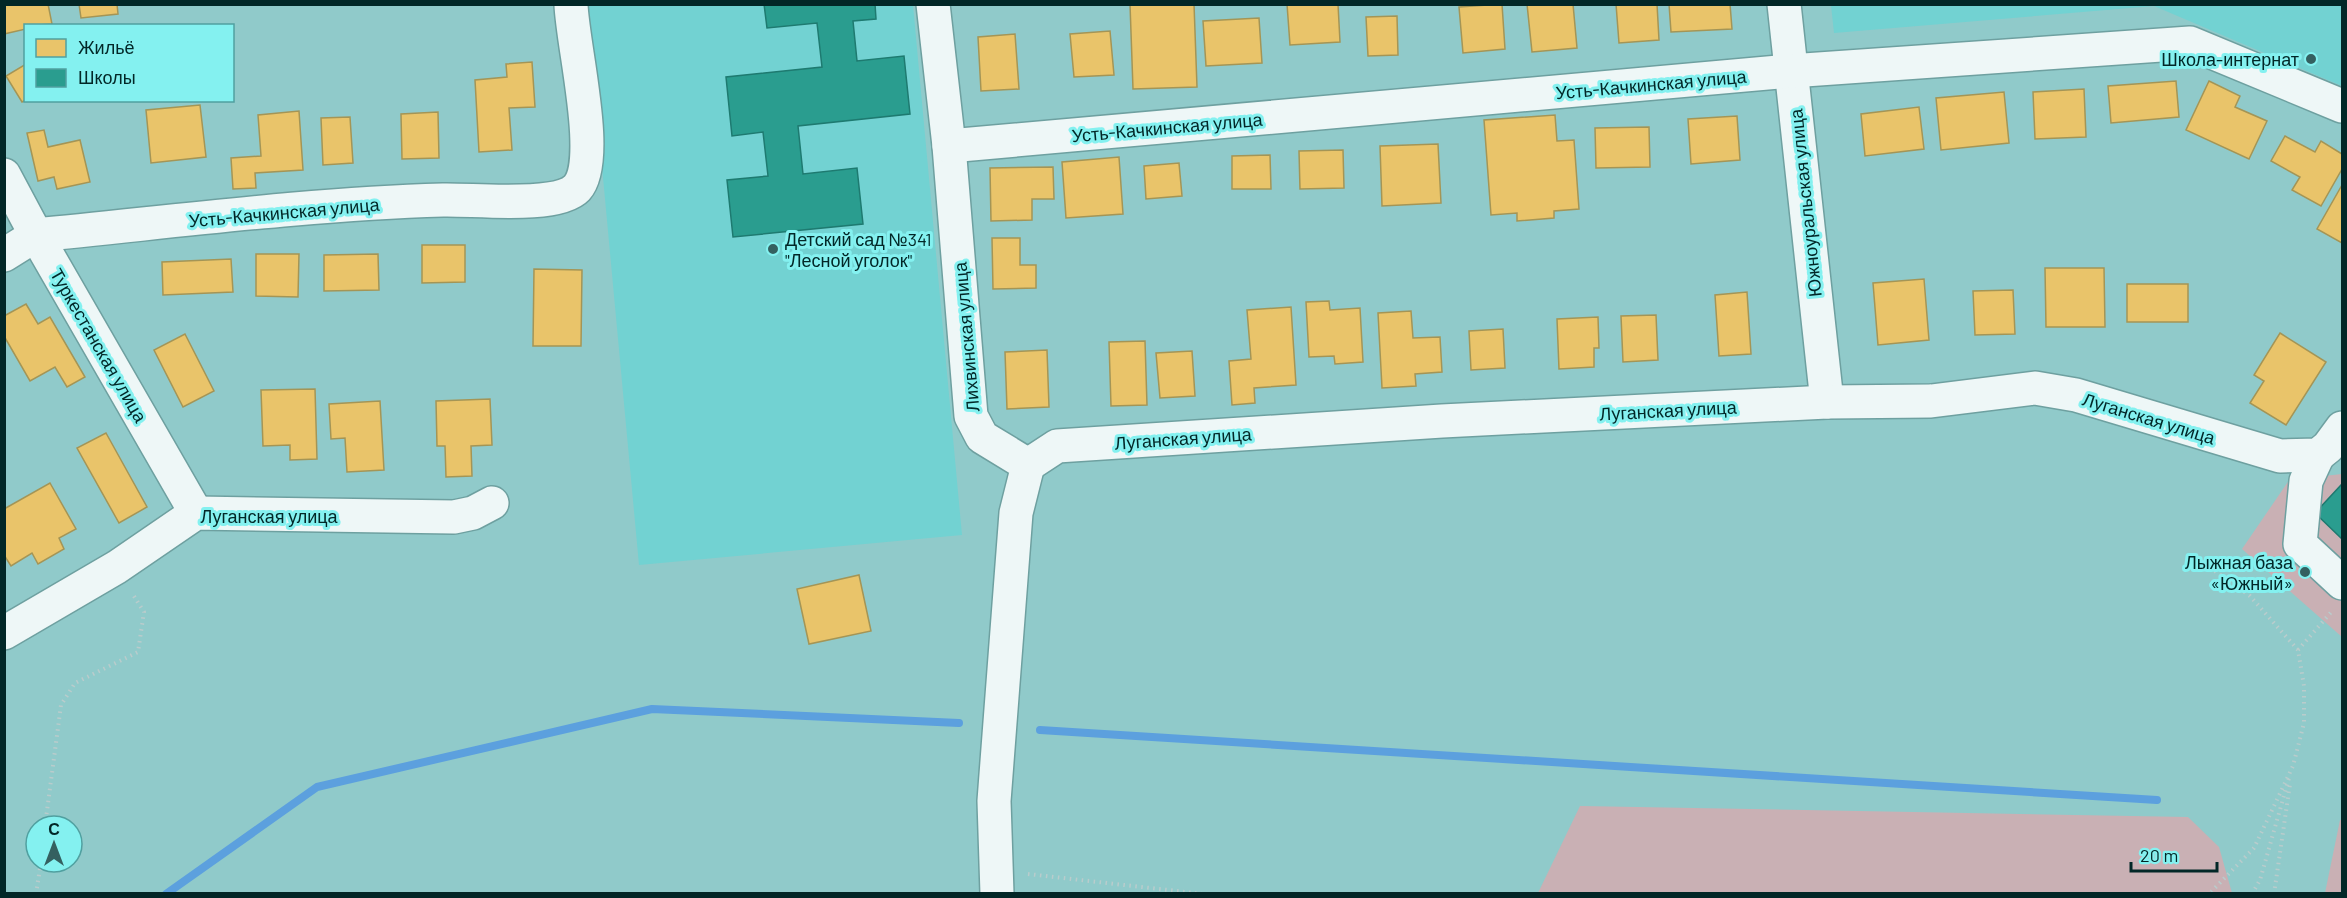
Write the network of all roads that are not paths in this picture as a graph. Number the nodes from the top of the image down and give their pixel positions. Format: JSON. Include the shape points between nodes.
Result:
{"nodes":[{"id":1,"x":570,"y":4,"type":"edge"},
{"id":2,"x":933,"y":4,"type":"edge"},
{"id":3,"x":1784,"y":4,"type":"edge"},
{"id":4,"x":1790,"y":71,"type":"junction"},
{"id":5,"x":2343,"y":106,"type":"edge"},
{"id":6,"x":949,"y":146,"type":"junction"},
{"id":7,"x":4,"y":176,"type":"edge"},
{"id":8,"x":36,"y":235,"type":"junction"},
{"id":9,"x":4,"y":255,"type":"edge"},
{"id":10,"x":1827,"y":402,"type":"junction"},
{"id":11,"x":2343,"y":428,"type":"edge"},
{"id":12,"x":2311,"y":456,"type":"junction"},
{"id":13,"x":1028,"y":465,"type":"junction"},
{"id":14,"x":492,"y":503,"type":"dead end"},
{"id":15,"x":196,"y":513,"type":"junction"},
{"id":16,"x":2339,"y":595,"type":"edge"},
{"id":17,"x":4,"y":633,"type":"edge"},
{"id":18,"x":997,"y":882,"type":"edge"}],
"edges":[{"from":1,"to":8,"type":"street","name":"Усть-Качкинская улица","via":[[588,151],[583,177],[570,193],[542,199],[319,207]]},
{"from":2,"to":6,"type":"street","name":"Лихвинская улица"},
{"from":3,"to":4,"type":"street","name":"Южноуральская улица"},
{"from":4,"to":5,"type":"street","name":"Усть-Качкинская улица","via":[[2190,43]]},
{"from":4,"to":6,"type":"street","name":"Усть-Качкинская улица"},
{"from":4,"to":10,"type":"street","name":"Южноуральская улица"},
{"from":6,"to":13,"type":"street","name":"Лихвинская улица","via":[[971,416],[982,437]]},
{"from":7,"to":8,"type":"street","name":"Туркестанская улица"},
{"from":8,"to":9,"type":"street","name":"Усть-Качкинская улица"},
{"from":8,"to":15,"type":"street","name":"Туркестанская улица"},
{"from":10,"to":12,"type":"street","name":"Луганская улица","via":[[1931,401],[2016,389],[2056,390],[2263,453]]},
{"from":10,"to":13,"type":"street","name":"Луганская улица","via":[[1057,446]]},
{"from":11,"to":12,"type":"street","via":[[2328,447]]},
{"from":12,"to":16,"type":"street","via":[[2300,544]]},
{"from":13,"to":18,"type":"street","via":[[1016,513],[1004,666],[994,801]]},
{"from":14,"to":15,"type":"street","name":"Луганская улица","via":[[454,517]]},
{"from":15,"to":17,"type":"street","name":"Луганская улица","via":[[117,567]]}]}
